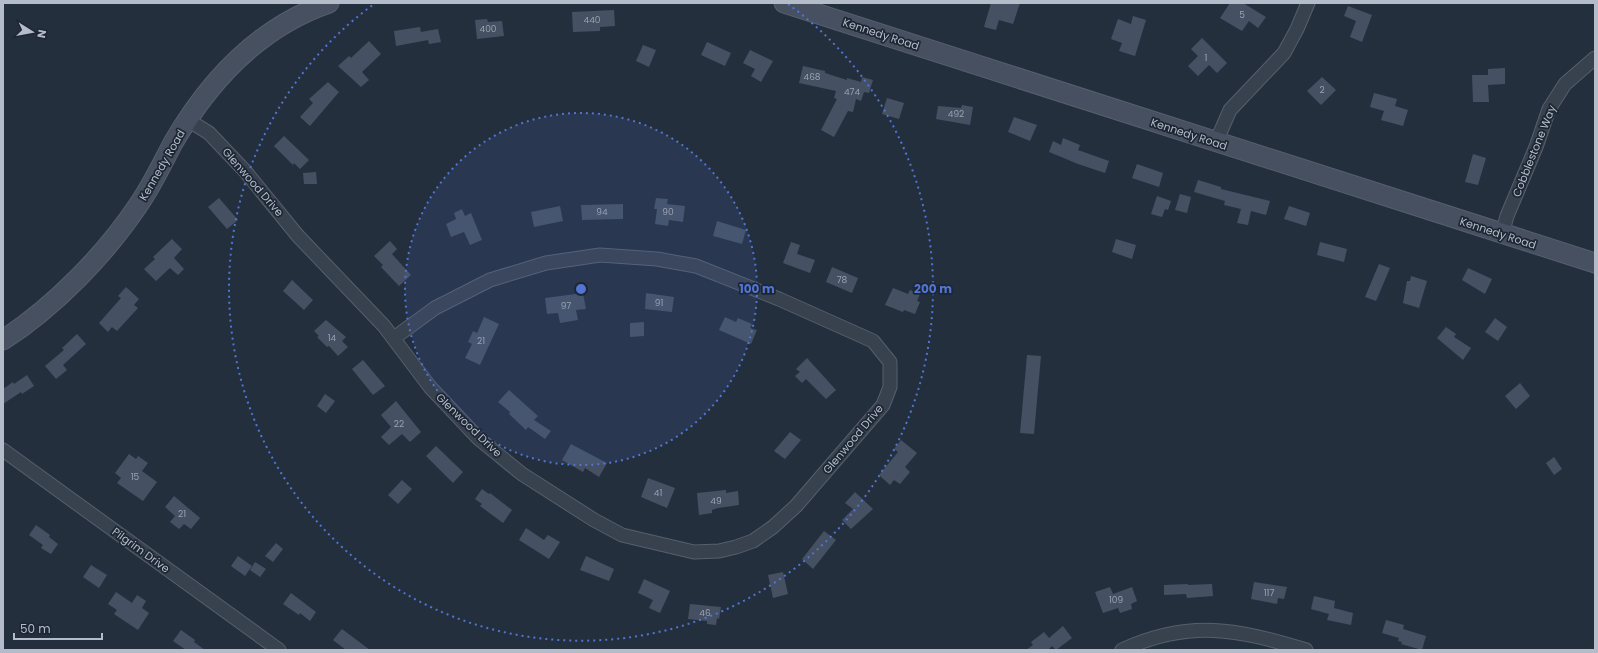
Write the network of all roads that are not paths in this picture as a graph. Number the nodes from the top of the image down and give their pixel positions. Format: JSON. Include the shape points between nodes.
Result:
{"nodes":[{"id":1,"x":329,"y":3,"type":"edge"},
{"id":2,"x":1308,"y":3,"type":"edge"},
{"id":3,"x":790,"y":4,"type":"edge"},
{"id":4,"x":1595,"y":58,"type":"edge"},
{"id":5,"x":188,"y":120,"type":"junction"},
{"id":6,"x":1216,"y":142,"type":"junction"},
{"id":7,"x":1502,"y":234,"type":"junction"},
{"id":8,"x":1595,"y":263,"type":"edge"},
{"id":9,"x":394,"y":338,"type":"junction"},
{"id":10,"x":3,"y":340,"type":"edge"},
{"id":11,"x":3,"y":450,"type":"edge"},
{"id":12,"x":279,"y":650,"type":"edge"},
{"id":13,"x":1122,"y":650,"type":"edge"},
{"id":14,"x":1306,"y":650,"type":"edge"}],
"edges":[{"from":1,"to":5,"type":"street","name":"Kennedy Road","via":[[287,23],[256,43],[220,76]]},
{"from":2,"to":6,"type":"street","via":[[1284,53],[1230,110]]},
{"from":3,"to":6,"type":"street","name":"Kennedy Road"},
{"from":4,"to":7,"type":"street","name":"Cobblestone Way","via":[[1565,84],[1549,109]]},
{"from":5,"to":9,"type":"street","name":"Glenwood Drive","via":[[209,133],[245,171],[298,236]]},
{"from":5,"to":10,"type":"street","name":"Kennedy Road","via":[[146,192],[121,228],[71,285]]},
{"from":6,"to":7,"type":"street","name":"Kennedy Road"},
{"from":7,"to":8,"type":"street","name":"Kennedy Road"},
{"from":9,"to":9,"type":"street","name":"Glenwood Drive","via":[[430,387],[479,438],[522,474],[622,535],[694,552],[736,547],[753,541],[773,527],[796,506],[883,405],[890,387],[890,362],[873,341],[728,278],[696,266],[657,259],[600,255],[546,263],[490,280],[435,308]]},
{"from":11,"to":12,"type":"street","name":"Pilgrim Drive"},
{"from":13,"to":14,"type":"street","via":[[1138,643],[1202,629],[1232,631]]}]}
